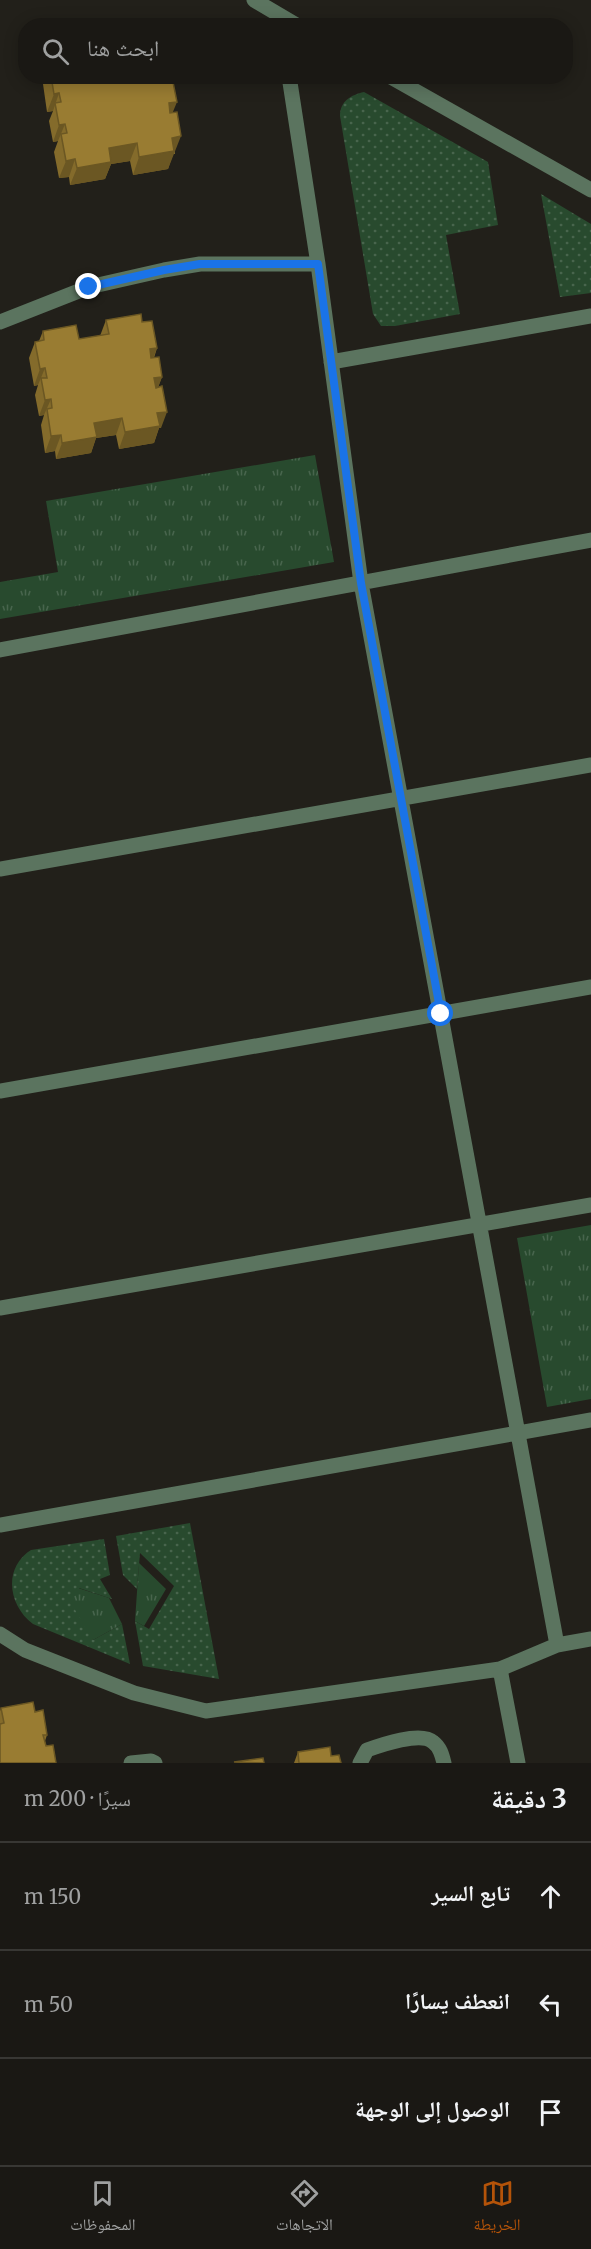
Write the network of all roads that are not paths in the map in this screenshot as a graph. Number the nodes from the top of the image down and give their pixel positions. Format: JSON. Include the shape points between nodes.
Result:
{"nodes":[{"id":1,"x":254,"y":0,"type":"edge"},
{"id":2,"x":277,"y":18,"type":"edge"},
{"id":3,"x":290,"y":84,"type":"edge"},
{"id":4,"x":402,"y":84,"type":"edge"},
{"id":5,"x":591,"y":190,"type":"edge"},
{"id":6,"x":318,"y":264,"type":"junction"},
{"id":7,"x":591,"y":316,"type":"edge"},
{"id":8,"x":0,"y":322,"type":"edge"},
{"id":9,"x":331,"y":362,"type":"junction"},
{"id":10,"x":591,"y":540,"type":"edge"},
{"id":11,"x":361,"y":583,"type":"junction"},
{"id":12,"x":0,"y":650,"type":"edge"},
{"id":13,"x":591,"y":765,"type":"edge"},
{"id":14,"x":400,"y":799,"type":"junction"},
{"id":15,"x":0,"y":869,"type":"edge"},
{"id":16,"x":591,"y":987,"type":"edge"},
{"id":17,"x":441,"y":1014,"type":"junction"},
{"id":18,"x":0,"y":1091,"type":"edge"},
{"id":19,"x":591,"y":1205,"type":"edge"},
{"id":20,"x":480,"y":1225,"type":"junction"},
{"id":21,"x":0,"y":1308,"type":"edge"},
{"id":22,"x":591,"y":1420,"type":"edge"},
{"id":23,"x":519,"y":1433,"type":"junction"},
{"id":24,"x":0,"y":1525,"type":"edge"},
{"id":25,"x":0,"y":1634,"type":"edge"},
{"id":26,"x":591,"y":1639,"type":"edge"},
{"id":27,"x":557,"y":1645,"type":"junction"},
{"id":28,"x":500,"y":1669,"type":"junction"},
{"id":29,"x":131,"y":1763,"type":"edge"},
{"id":30,"x":155,"y":1763,"type":"edge"},
{"id":31,"x":360,"y":1763,"type":"edge"},
{"id":32,"x":444,"y":1763,"type":"edge"},
{"id":33,"x":518,"y":1763,"type":"edge"}],
"edges":[{"from":1,"to":2,"type":"street"},
{"from":3,"to":6,"type":"street"},
{"from":4,"to":5,"type":"street"},
{"from":6,"to":8,"type":"street","via":[[200,264],[164,270],[89,287]]},
{"from":6,"to":9,"type":"street"},
{"from":7,"to":9,"type":"street"},
{"from":9,"to":11,"type":"street"},
{"from":10,"to":11,"type":"street"},
{"from":11,"to":12,"type":"street"},
{"from":11,"to":14,"type":"street"},
{"from":13,"to":14,"type":"street"},
{"from":14,"to":15,"type":"street"},
{"from":14,"to":17,"type":"street"},
{"from":16,"to":17,"type":"street"},
{"from":17,"to":18,"type":"street"},
{"from":17,"to":20,"type":"street"},
{"from":19,"to":20,"type":"street"},
{"from":20,"to":21,"type":"street"},
{"from":20,"to":23,"type":"street"},
{"from":22,"to":23,"type":"street"},
{"from":23,"to":24,"type":"street"},
{"from":23,"to":27,"type":"street"},
{"from":25,"to":28,"type":"street","via":[[25,1650],[134,1693],[206,1711]]},
{"from":26,"to":27,"type":"street"},
{"from":27,"to":28,"type":"street"},
{"from":28,"to":33,"type":"street"},
{"from":29,"to":30,"type":"street"},
{"from":31,"to":32,"type":"street","via":[[367,1750],[418,1737],[431,1739],[440,1749]]}]}
